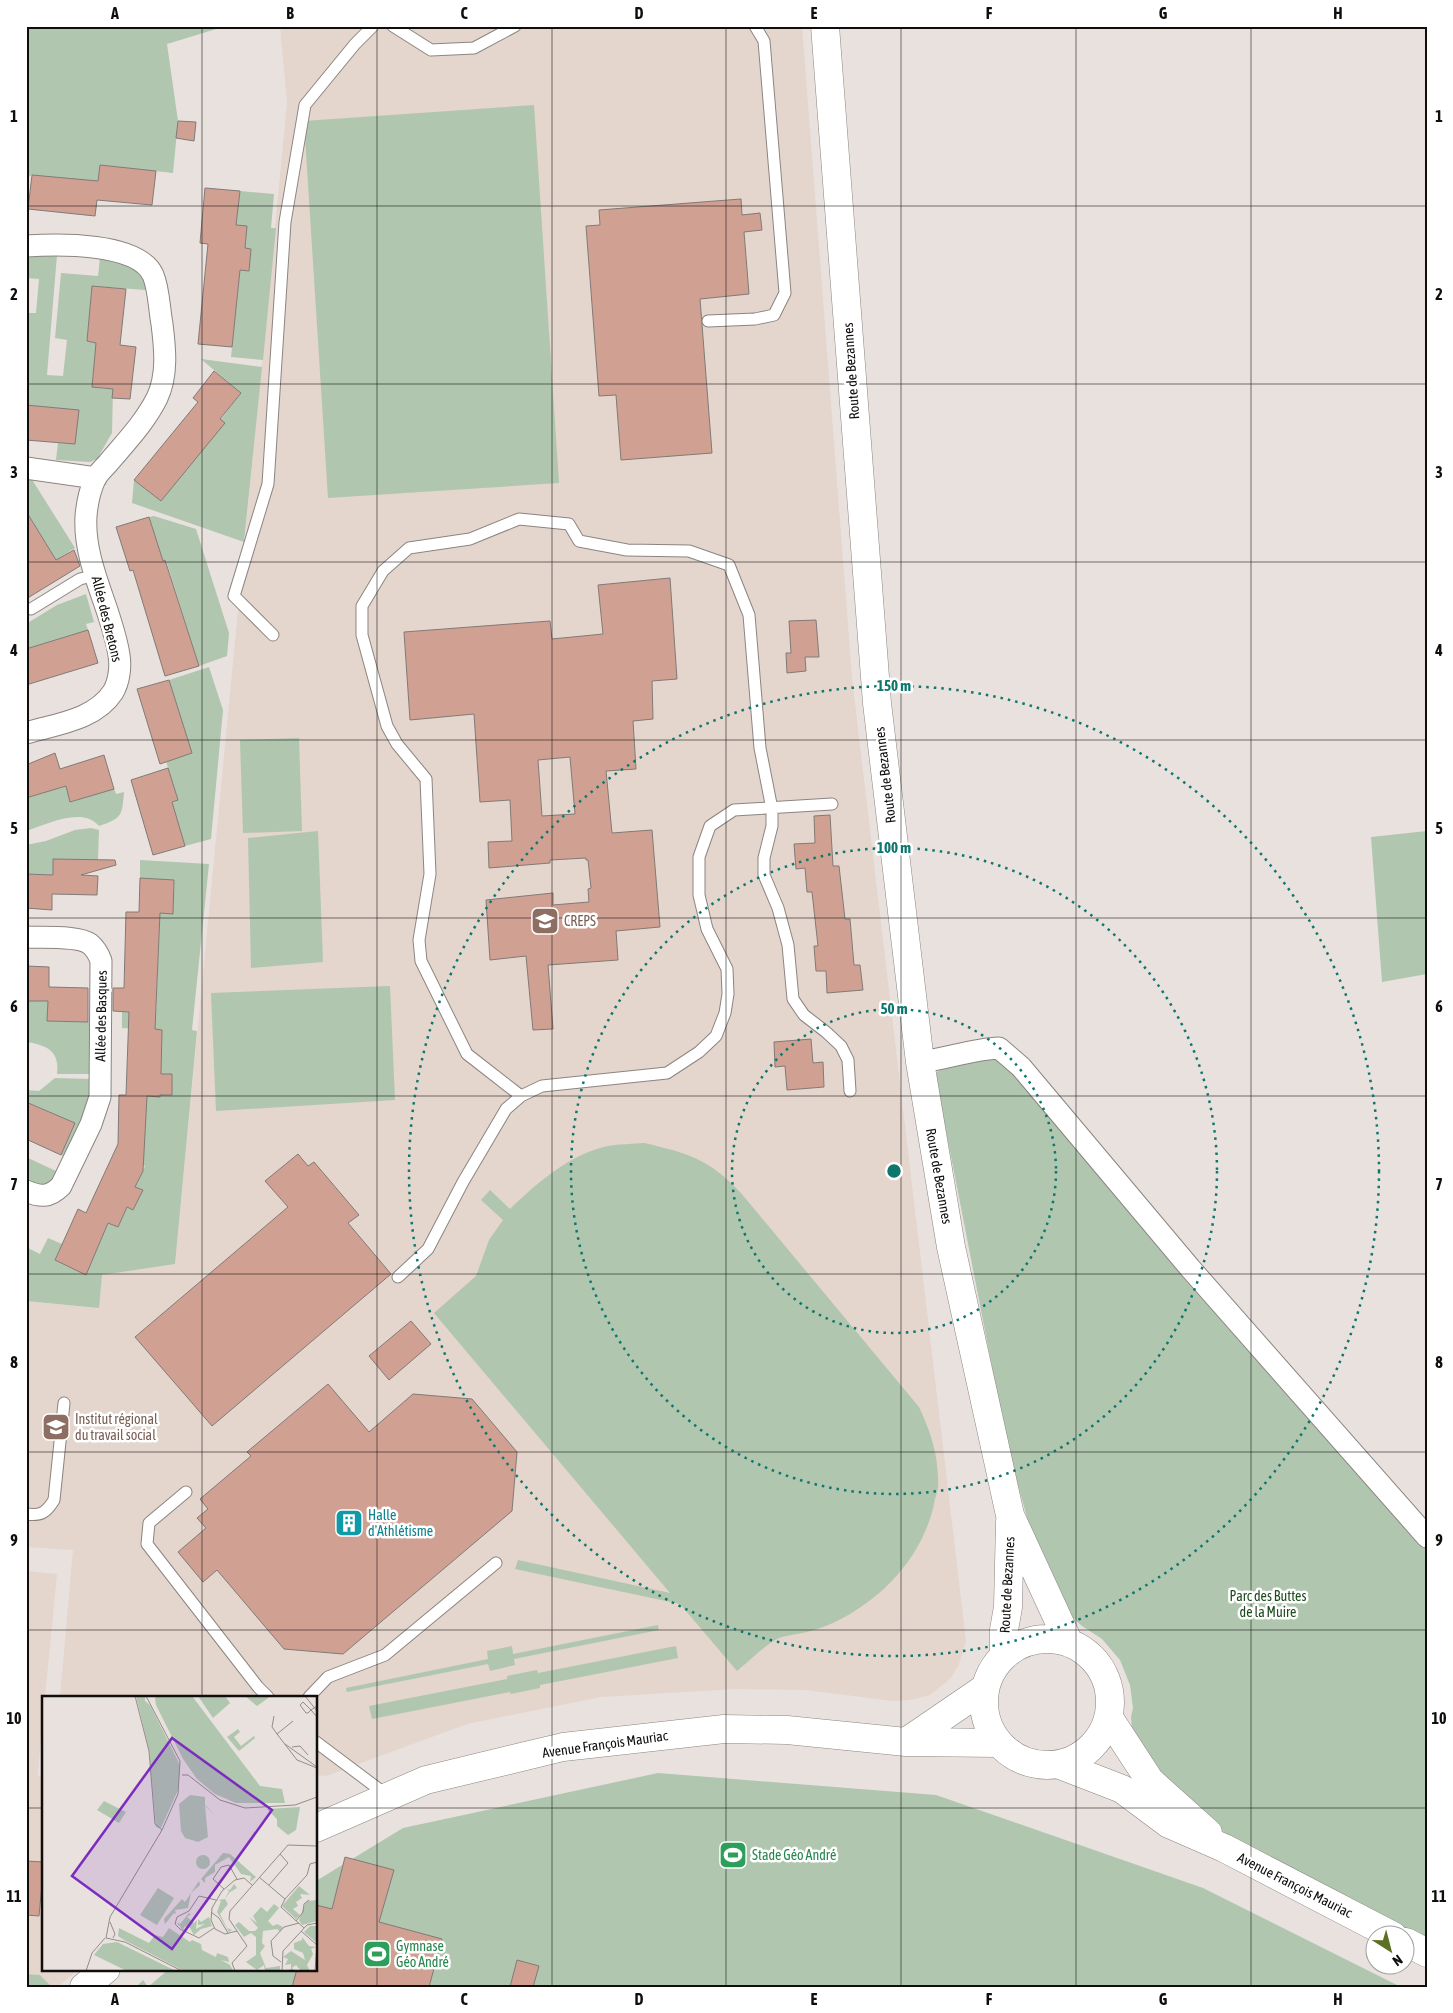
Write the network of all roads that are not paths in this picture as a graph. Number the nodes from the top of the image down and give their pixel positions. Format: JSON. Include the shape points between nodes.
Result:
{"nodes":[{"id":1,"x":373,"y":26,"type":"edge"},
{"id":2,"x":393,"y":26,"type":"edge"},
{"id":3,"x":515,"y":26,"type":"edge"},
{"id":4,"x":755,"y":26,"type":"edge"},
{"id":5,"x":825,"y":26,"type":"edge"},
{"id":6,"x":26,"y":246,"type":"edge"},
{"id":7,"x":708,"y":321,"type":"dead end"},
{"id":8,"x":26,"y":468,"type":"edge"},
{"id":9,"x":96,"y":478,"type":"junction"},
{"id":10,"x":96,"y":575,"type":"junction"},
{"id":11,"x":31,"y":609,"type":"dead end"},
{"id":12,"x":273,"y":635,"type":"dead end"},
{"id":13,"x":26,"y":733,"type":"edge"},
{"id":14,"x":832,"y":804,"type":"dead end"},
{"id":15,"x":772,"y":809,"type":"junction"},
{"id":16,"x":26,"y":937,"type":"edge"},
{"id":17,"x":920,"y":1062,"type":"junction"},
{"id":18,"x":850,"y":1091,"type":"dead end"},
{"id":19,"x":521,"y":1096,"type":"junction"},
{"id":20,"x":26,"y":1191,"type":"edge"},
{"id":21,"x":398,"y":1276,"type":"dead end"},
{"id":22,"x":64,"y":1403,"type":"dead end"},
{"id":23,"x":186,"y":1492,"type":"dead end"},
{"id":24,"x":26,"y":1514,"type":"edge"},
{"id":25,"x":1010,"y":1515,"type":"junction"},
{"id":26,"x":1427,"y":1537,"type":"edge"},
{"id":27,"x":496,"y":1563,"type":"dead end"},
{"id":28,"x":1069,"y":1643,"type":"junction"},
{"id":29,"x":1004,"y":1655,"type":"junction"},
{"id":30,"x":985,"y":1688,"type":"junction"},
{"id":31,"x":267,"y":1696,"type":"edge"},
{"id":32,"x":311,"y":1696,"type":"edge"},
{"id":33,"x":1109,"y":1718,"type":"junction"},
{"id":34,"x":906,"y":1742,"type":"junction"},
{"id":35,"x":998,"y":1742,"type":"junction"},
{"id":36,"x":318,"y":1744,"type":"edge"},
{"id":37,"x":1060,"y":1765,"type":"junction"},
{"id":38,"x":388,"y":1796,"type":"junction"},
{"id":39,"x":318,"y":1827,"type":"edge"},
{"id":40,"x":1224,"y":1848,"type":"junction"},
{"id":41,"x":1374,"y":1926,"type":"edge"},
{"id":42,"x":105,"y":1970,"type":"edge"},
{"id":43,"x":84,"y":1987,"type":"edge"}],
"edges":[{"from":1,"to":12,"type":"lane","via":[[305,105],[285,222],[268,484],[234,596]]},
{"from":2,"to":3,"type":"lane","via":[[432,50],[474,48]]},
{"from":4,"to":7,"type":"lane","via":[[764,41],[785,293],[774,315]]},
{"from":5,"to":17,"type":"street","name":"Route de Bezannes","via":[[877,703]]},
{"from":6,"to":9,"type":"street","via":[[60,244],[121,252],[142,261],[153,276],[164,338],[161,386],[147,414]]},
{"from":8,"to":9,"type":"street"},
{"from":9,"to":10,"type":"street","name":"Allée des Bretons","via":[[88,504],[86,533]]},
{"from":10,"to":11,"type":"lane","via":[[80,579]]},
{"from":10,"to":13,"type":"street","name":"Allée des Bretons","via":[[119,655],[114,691],[98,710]]},
{"from":14,"to":15,"type":"lane"},
{"from":15,"to":18,"type":"lane","via":[[764,875],[778,908],[788,945],[793,999],[804,1016],[840,1046],[848,1060]]},
{"from":15,"to":19,"type":"lane","via":[[734,810],[710,826],[699,857],[699,895],[707,929],[727,969],[725,1013],[716,1036],[699,1052],[667,1072],[542,1086]]},
{"from":15,"to":19,"type":"lane","via":[[760,748],[749,616],[729,566],[690,551],[628,550],[579,541],[569,524],[519,519],[470,539],[409,548],[383,571],[362,606],[362,635],[386,726],[426,778],[430,874],[419,940],[421,961],[467,1054]]},
{"from":16,"to":20,"type":"street","name":"Allée des Basques","via":[[80,939],[98,952],[101,961],[100,1097],[91,1124],[61,1186],[47,1196]]},
{"from":17,"to":25,"type":"street","name":"Route de Bezannes","via":[[951,1247]]},
{"from":17,"to":26,"type":"street","via":[[999,1048],[1021,1067],[1190,1268]]},
{"from":19,"to":21,"type":"lane","via":[[506,1109],[428,1249]]},
{"from":22,"to":24,"type":"lane","via":[[54,1500],[48,1511],[39,1515]]},
{"from":23,"to":31,"type":"lane","via":[[149,1523],[147,1544]]},
{"from":25,"to":28,"type":"street","name":"Route de Bezannes"},
{"from":25,"to":29,"type":"street","name":"Route de Bezannes"},
{"from":27,"to":32,"type":"lane","via":[[385,1655],[328,1677]]},
{"from":28,"to":29,"type":"street","via":[[1049,1639],[1028,1642]]},
{"from":28,"to":33,"type":"street","via":[[1086,1651],[1099,1664],[1111,1699]]},
{"from":29,"to":30,"type":"street","via":[[990,1674]]},
{"from":30,"to":34,"type":"street"},
{"from":30,"to":35,"type":"street","via":[[988,1726]]},
{"from":33,"to":37,"type":"street","via":[[1103,1734],[1092,1748],[1077,1759]]},
{"from":33,"to":40,"type":"street","name":"Avenue François Mauriac","via":[[1150,1781]]},
{"from":34,"to":35,"type":"street","name":"Avenue François Mauriac"},
{"from":34,"to":38,"type":"street","name":"Avenue François Mauriac","via":[[787,1730],[724,1729],[563,1747],[426,1780]]},
{"from":35,"to":37,"type":"street","via":[[1010,1754],[1026,1762]]},
{"from":36,"to":38,"type":"lane"},
{"from":37,"to":40,"type":"street","name":"Avenue François Mauriac","via":[[1122,1789],[1169,1824]]},
{"from":38,"to":39,"type":"street","name":"Avenue François Mauriac"},
{"from":40,"to":41,"type":"street","name":"Avenue François Mauriac"},
{"from":42,"to":43,"type":"street"}]}
